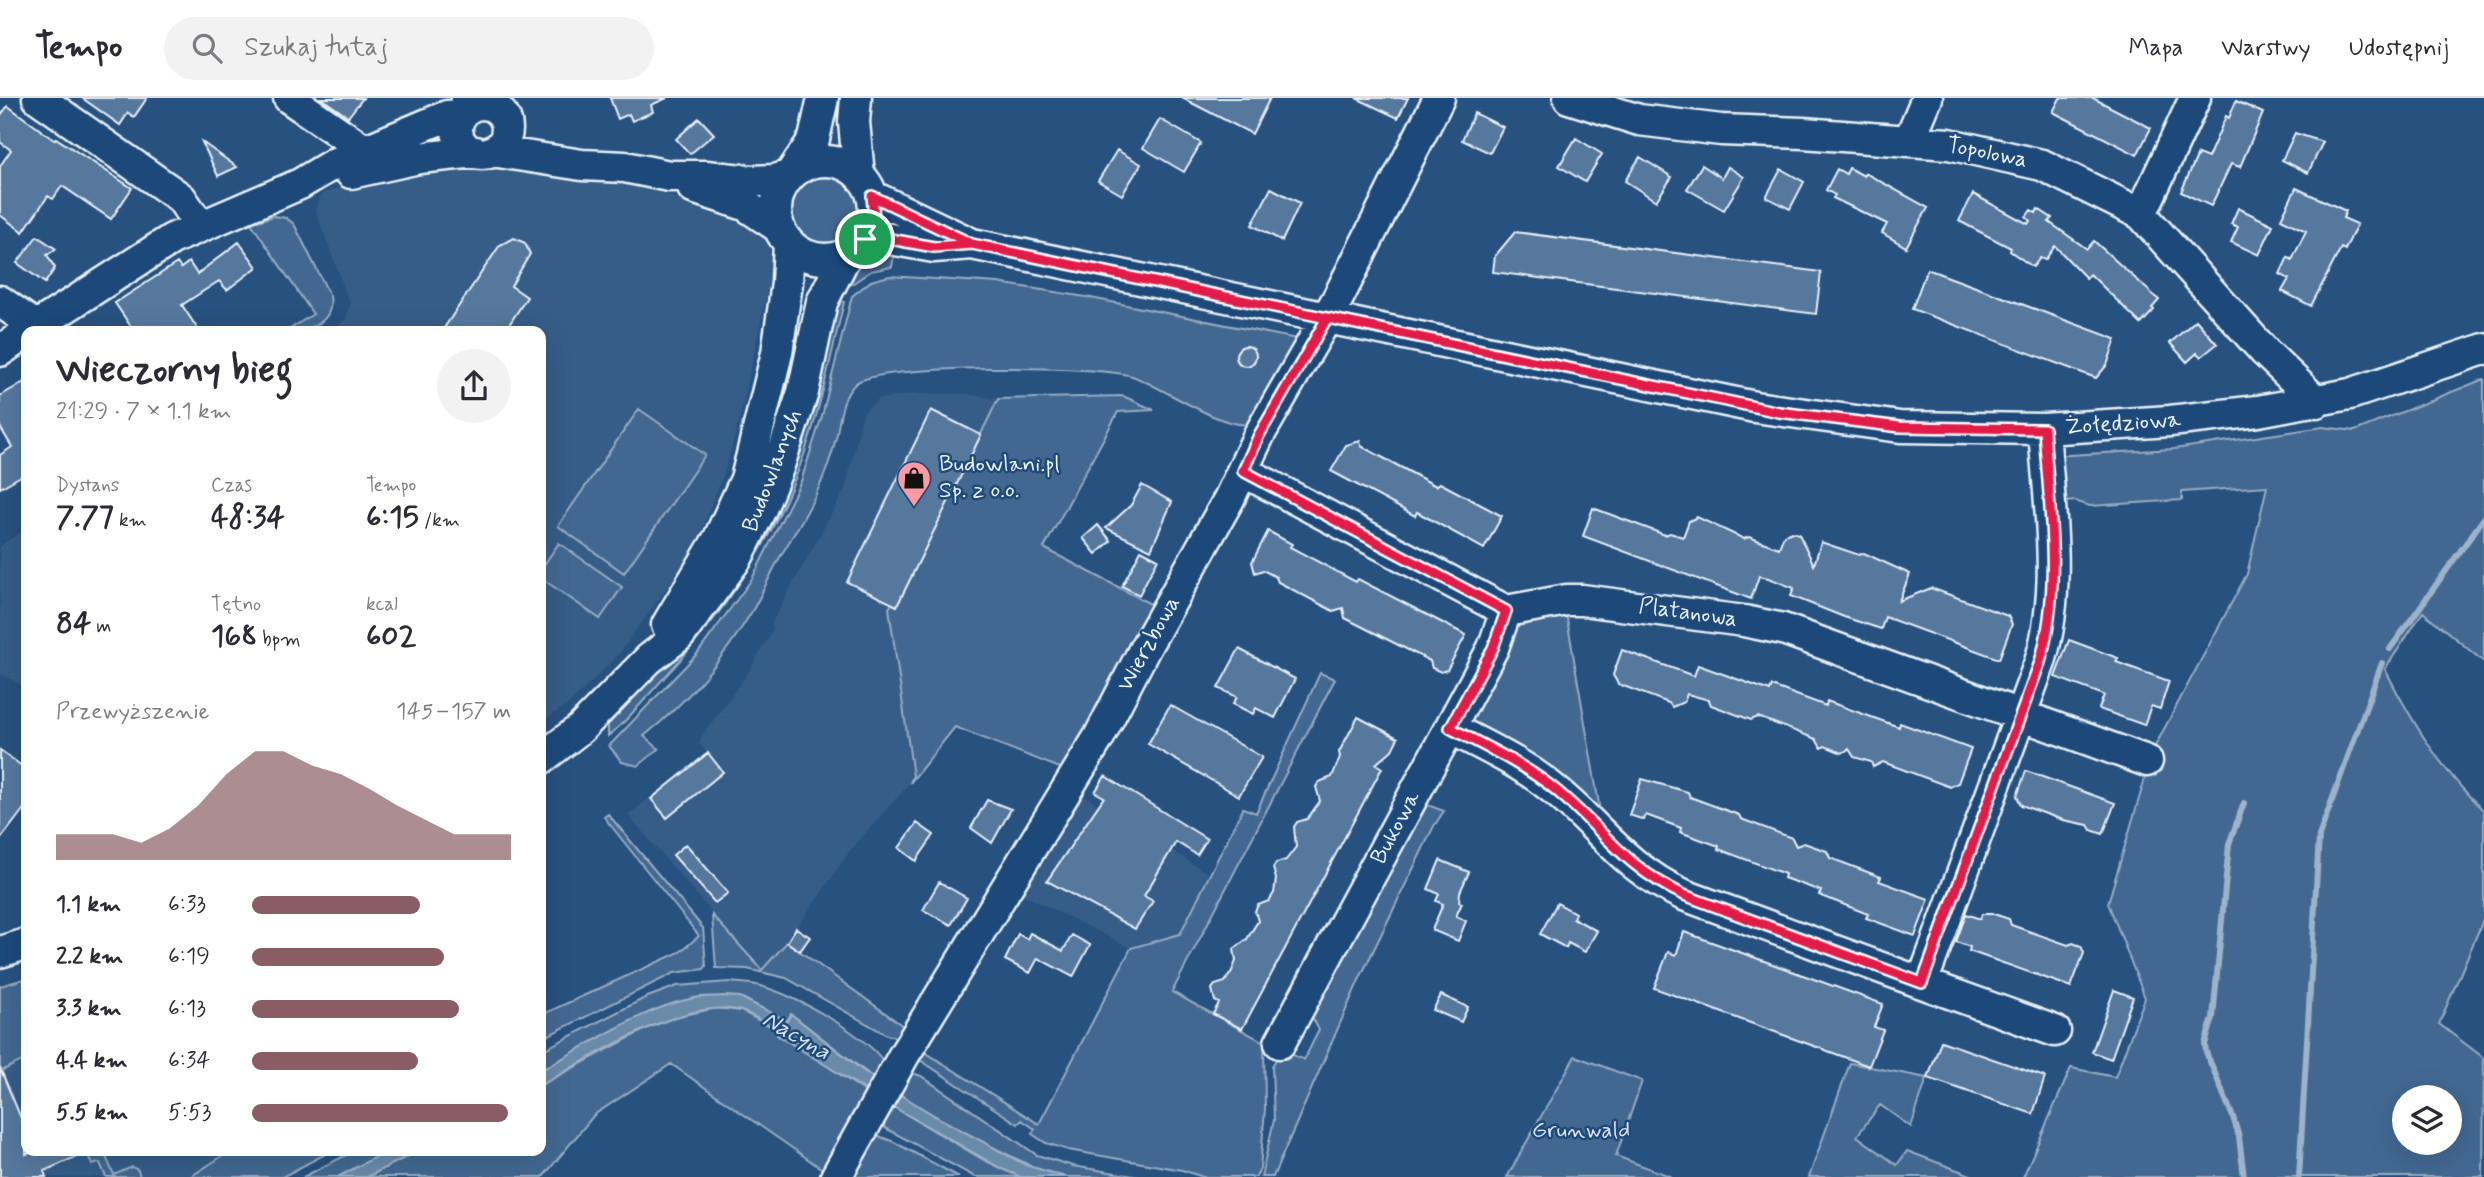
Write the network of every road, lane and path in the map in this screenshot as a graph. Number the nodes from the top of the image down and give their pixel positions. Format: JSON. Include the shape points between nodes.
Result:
{"nodes":[{"id":1,"x":38,"y":98,"type":"edge"},
{"id":2,"x":289,"y":98,"type":"edge"},
{"id":3,"x":823,"y":98,"type":"edge"},
{"id":4,"x":856,"y":98,"type":"edge"},
{"id":5,"x":1439,"y":98,"type":"edge"},
{"id":6,"x":1569,"y":98,"type":"edge"},
{"id":7,"x":1927,"y":98,"type":"edge"},
{"id":8,"x":2195,"y":98,"type":"edge"},
{"id":9,"x":465,"y":106,"type":"edge"},
{"id":10,"x":506,"y":108,"type":"edge"},
{"id":11,"x":1909,"y":141,"type":"junction"},
{"id":12,"x":484,"y":152,"type":"junction"},
{"id":13,"x":372,"y":158,"type":"junction"},
{"id":14,"x":625,"y":167,"type":"junction"},
{"id":15,"x":790,"y":175,"type":"junction"},
{"id":16,"x":669,"y":176,"type":"junction"},
{"id":17,"x":866,"y":185,"type":"junction"},
{"id":18,"x":2141,"y":214,"type":"junction"},
{"id":19,"x":200,"y":226,"type":"junction"},
{"id":20,"x":783,"y":236,"type":"junction"},
{"id":21,"x":972,"y":244,"type":"junction"},
{"id":22,"x":856,"y":247,"type":"junction"},
{"id":23,"x":0,"y":301,"type":"edge"},
{"id":24,"x":1327,"y":318,"type":"junction"},
{"id":25,"x":26,"y":326,"type":"edge"},
{"id":26,"x":36,"y":326,"type":"edge"},
{"id":27,"x":21,"y":336,"type":"edge"},
{"id":28,"x":2484,"y":349,"type":"edge"},
{"id":29,"x":0,"y":351,"type":"edge"},
{"id":30,"x":2317,"y":402,"type":"junction"},
{"id":31,"x":2044,"y":429,"type":"junction"},
{"id":32,"x":1243,"y":471,"type":"junction"},
{"id":33,"x":1506,"y":611,"type":"junction"},
{"id":34,"x":649,"y":659,"type":"junction"},
{"id":35,"x":2019,"y":716,"type":"junction"},
{"id":36,"x":1450,"y":728,"type":"junction"},
{"id":37,"x":546,"y":755,"type":"edge"},
{"id":38,"x":2147,"y":761,"type":"dead end"},
{"id":39,"x":21,"y":946,"type":"edge"},
{"id":40,"x":0,"y":952,"type":"edge"},
{"id":41,"x":1922,"y":983,"type":"junction"},
{"id":42,"x":2055,"y":1031,"type":"dead end"},
{"id":43,"x":1280,"y":1043,"type":"dead end"},
{"id":44,"x":836,"y":1177,"type":"edge"}],
"edges":[{"from":1,"to":19,"type":"street","via":[[181,198]]},
{"from":2,"to":13,"type":"street"},
{"from":3,"to":15,"type":"street","via":[[816,134]]},
{"from":4,"to":17,"type":"street","via":[[855,122]]},
{"from":5,"to":24,"type":"street","name":"Wierzbowa"},
{"from":6,"to":11,"type":"street","name":"Topolowa","via":[[1639,120],[1721,131]]},
{"from":7,"to":11,"type":"street"},
{"from":8,"to":18,"type":"street"},
{"from":9,"to":10,"type":"street"},
{"from":9,"to":12,"type":"street","via":[[458,123],[459,137],[464,146]]},
{"from":9,"to":13,"type":"street"},
{"from":10,"to":12,"type":"street","via":[[504,140]]},
{"from":10,"to":14,"type":"street","via":[[527,136]]},
{"from":11,"to":18,"type":"street","name":"Topolowa","via":[[1949,144],[2042,164]]},
{"from":12,"to":13,"type":"street"},
{"from":12,"to":14,"type":"street"},
{"from":13,"to":19,"type":"street","via":[[335,163],[300,184]]},
{"from":14,"to":16,"type":"street"},
{"from":15,"to":16,"type":"street","via":[[751,181]]},
{"from":15,"to":17,"type":"street","via":[[806,164],[825,161],[843,164]]},
{"from":15,"to":20,"type":"street","via":[[776,199]]},
{"from":16,"to":20,"type":"street","via":[[745,205]]},
{"from":17,"to":21,"type":"street","name":"Żołędziowa"},
{"from":17,"to":22,"type":"street","via":[[874,218]]},
{"from":18,"to":30,"type":"street","name":"Topolowa","via":[[2265,352]]},
{"from":19,"to":26,"type":"street","via":[[148,253]]},
{"from":20,"to":22,"type":"street","via":[[806,256],[819,260]]},
{"from":20,"to":34,"type":"street","name":"Budowlanych","via":[[786,298],[746,478],[719,538]]},
{"from":21,"to":22,"type":"street","name":"Żołędziowa","via":[[934,247],[890,239]]},
{"from":21,"to":24,"type":"street","name":"Żołędziowa"},
{"from":22,"to":34,"type":"street","name":"Budowlanych","via":[[822,302],[800,401],[771,488],[748,538],[679,636]]},
{"from":23,"to":25,"type":"street"},
{"from":24,"to":31,"type":"street","name":"Żołędziowa","via":[[1779,412],[1913,428]]},
{"from":24,"to":32,"type":"street","name":"Wierzbowa"},
{"from":27,"to":29,"type":"street"},
{"from":28,"to":30,"type":"street","name":"Żołędziowa"},
{"from":30,"to":31,"type":"street","name":"Żołędziowa","via":[[2190,419]]},
{"from":31,"to":35,"type":"street","via":[[2054,575],[2051,618]]},
{"from":32,"to":33,"type":"street"},
{"from":32,"to":44,"type":"street","name":"Wierzbowa","via":[[1099,737],[870,1113]]},
{"from":33,"to":35,"type":"street","name":"Platanowa","via":[[1567,600],[1601,601],[1770,626]]},
{"from":33,"to":36,"type":"street","name":"Bukowa","via":[[1493,648]]},
{"from":34,"to":37,"type":"street","name":"Budowlanych","via":[[589,721]]},
{"from":35,"to":38,"type":"street","name":"Platanowa"},
{"from":35,"to":41,"type":"street"},
{"from":36,"to":41,"type":"street","via":[[1551,787],[1618,852],[1660,883]]},
{"from":36,"to":43,"type":"street","name":"Bukowa"},
{"from":39,"to":40,"type":"street"},
{"from":41,"to":42,"type":"street"}]}
